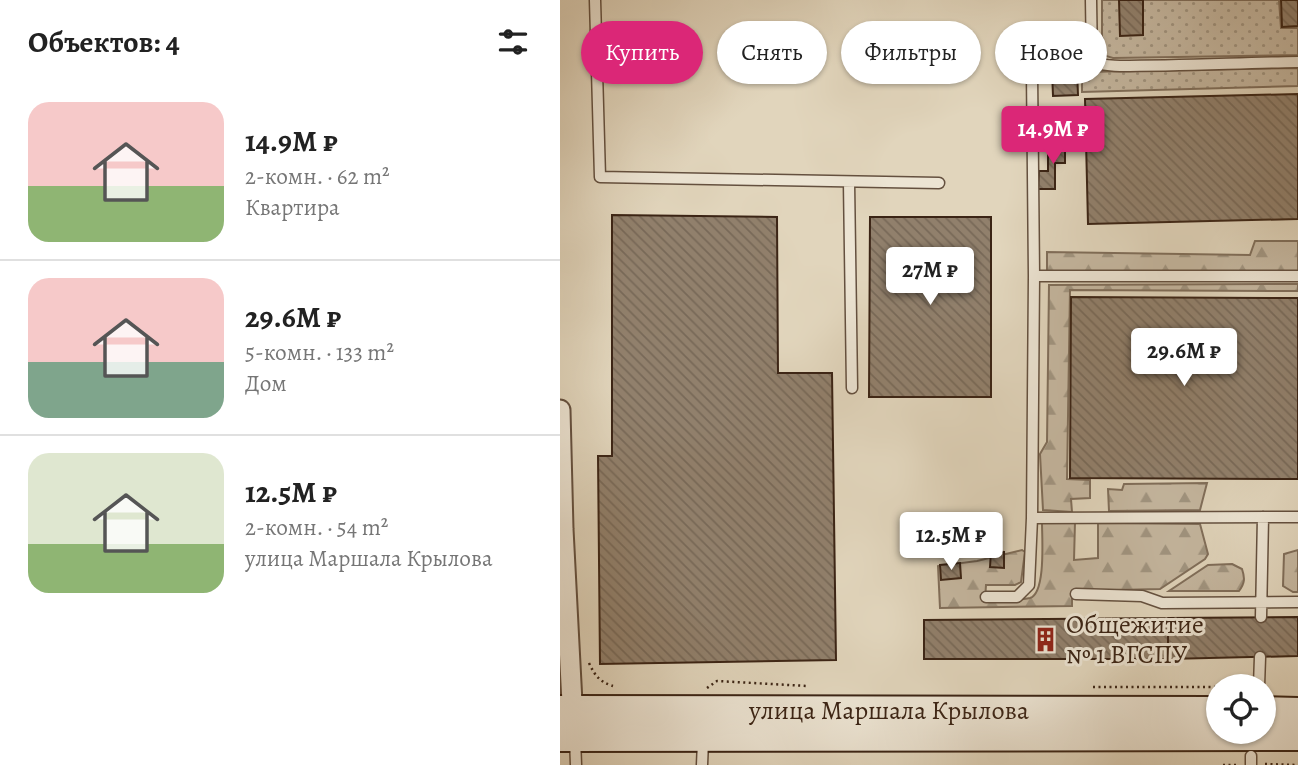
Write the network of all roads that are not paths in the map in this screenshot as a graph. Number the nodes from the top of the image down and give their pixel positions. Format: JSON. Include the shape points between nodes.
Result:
{"nodes":[{"id":1,"x":595,"y":0,"type":"edge"},
{"id":2,"x":1091,"y":0,"type":"edge"},
{"id":3,"x":1091,"y":21,"type":"edge"},
{"id":4,"x":1298,"y":62,"type":"edge"},
{"id":5,"x":1107,"y":64,"type":"edge"},
{"id":6,"x":1032,"y":84,"type":"edge"},
{"id":7,"x":849,"y":182,"type":"junction"},
{"id":8,"x":939,"y":183,"type":"dead end"},
{"id":9,"x":1034,"y":276,"type":"junction"},
{"id":10,"x":1298,"y":276,"type":"edge"},
{"id":11,"x":852,"y":388,"type":"dead end"},
{"id":12,"x":560,"y":410,"type":"edge"},
{"id":13,"x":1263,"y":517,"type":"junction"},
{"id":14,"x":1298,"y":517,"type":"edge"},
{"id":15,"x":1032,"y":518,"type":"junction"},
{"id":16,"x":1076,"y":594,"type":"dead end"},
{"id":17,"x":986,"y":597,"type":"dead end"},
{"id":18,"x":1261,"y":602,"type":"junction"},
{"id":19,"x":1298,"y":602,"type":"edge"},
{"id":20,"x":1261,"y":617,"type":"dead end"},
{"id":21,"x":1260,"y":657,"type":"dead end"},
{"id":22,"x":1259,"y":674,"type":"edge"},
{"id":23,"x":1206,"y":711,"type":"edge"},
{"id":24,"x":1276,"y":712,"type":"edge"},
{"id":25,"x":1298,"y":712,"type":"edge"},
{"id":26,"x":567,"y":723,"type":"edge"},
{"id":27,"x":1298,"y":736,"type":"edge"},
{"id":28,"x":704,"y":737,"type":"junction"},
{"id":29,"x":576,"y":765,"type":"edge"},
{"id":30,"x":702,"y":765,"type":"edge"}],
"edges":[{"from":1,"to":7,"type":"lane","via":[[600,177]]},
{"from":2,"to":3,"type":"lane"},
{"from":4,"to":5,"type":"lane"},
{"from":6,"to":9,"type":"lane"},
{"from":7,"to":8,"type":"lane"},
{"from":7,"to":11,"type":"lane"},
{"from":9,"to":10,"type":"lane"},
{"from":9,"to":15,"type":"lane"},
{"from":12,"to":26,"type":"street","via":[[571,661]]},
{"from":13,"to":14,"type":"lane"},
{"from":13,"to":15,"type":"lane"},
{"from":13,"to":18,"type":"lane"},
{"from":15,"to":17,"type":"lane","via":[[1029,585],[1017,597]]},
{"from":16,"to":18,"type":"lane","via":[[1142,596],[1162,603]]},
{"from":18,"to":19,"type":"lane"},
{"from":18,"to":20,"type":"lane"},
{"from":21,"to":22,"type":"lane"},
{"from":23,"to":26,"type":"main road","name":"улица Маршала Крылова"},
{"from":24,"to":25,"type":"main road"},
{"from":26,"to":28,"type":"main road","name":"улица Маршала Крылова"},
{"from":26,"to":29,"type":"lane"},
{"from":27,"to":28,"type":"main road","name":"улица Маршала Крылова"},
{"from":28,"to":30,"type":"lane"}]}
